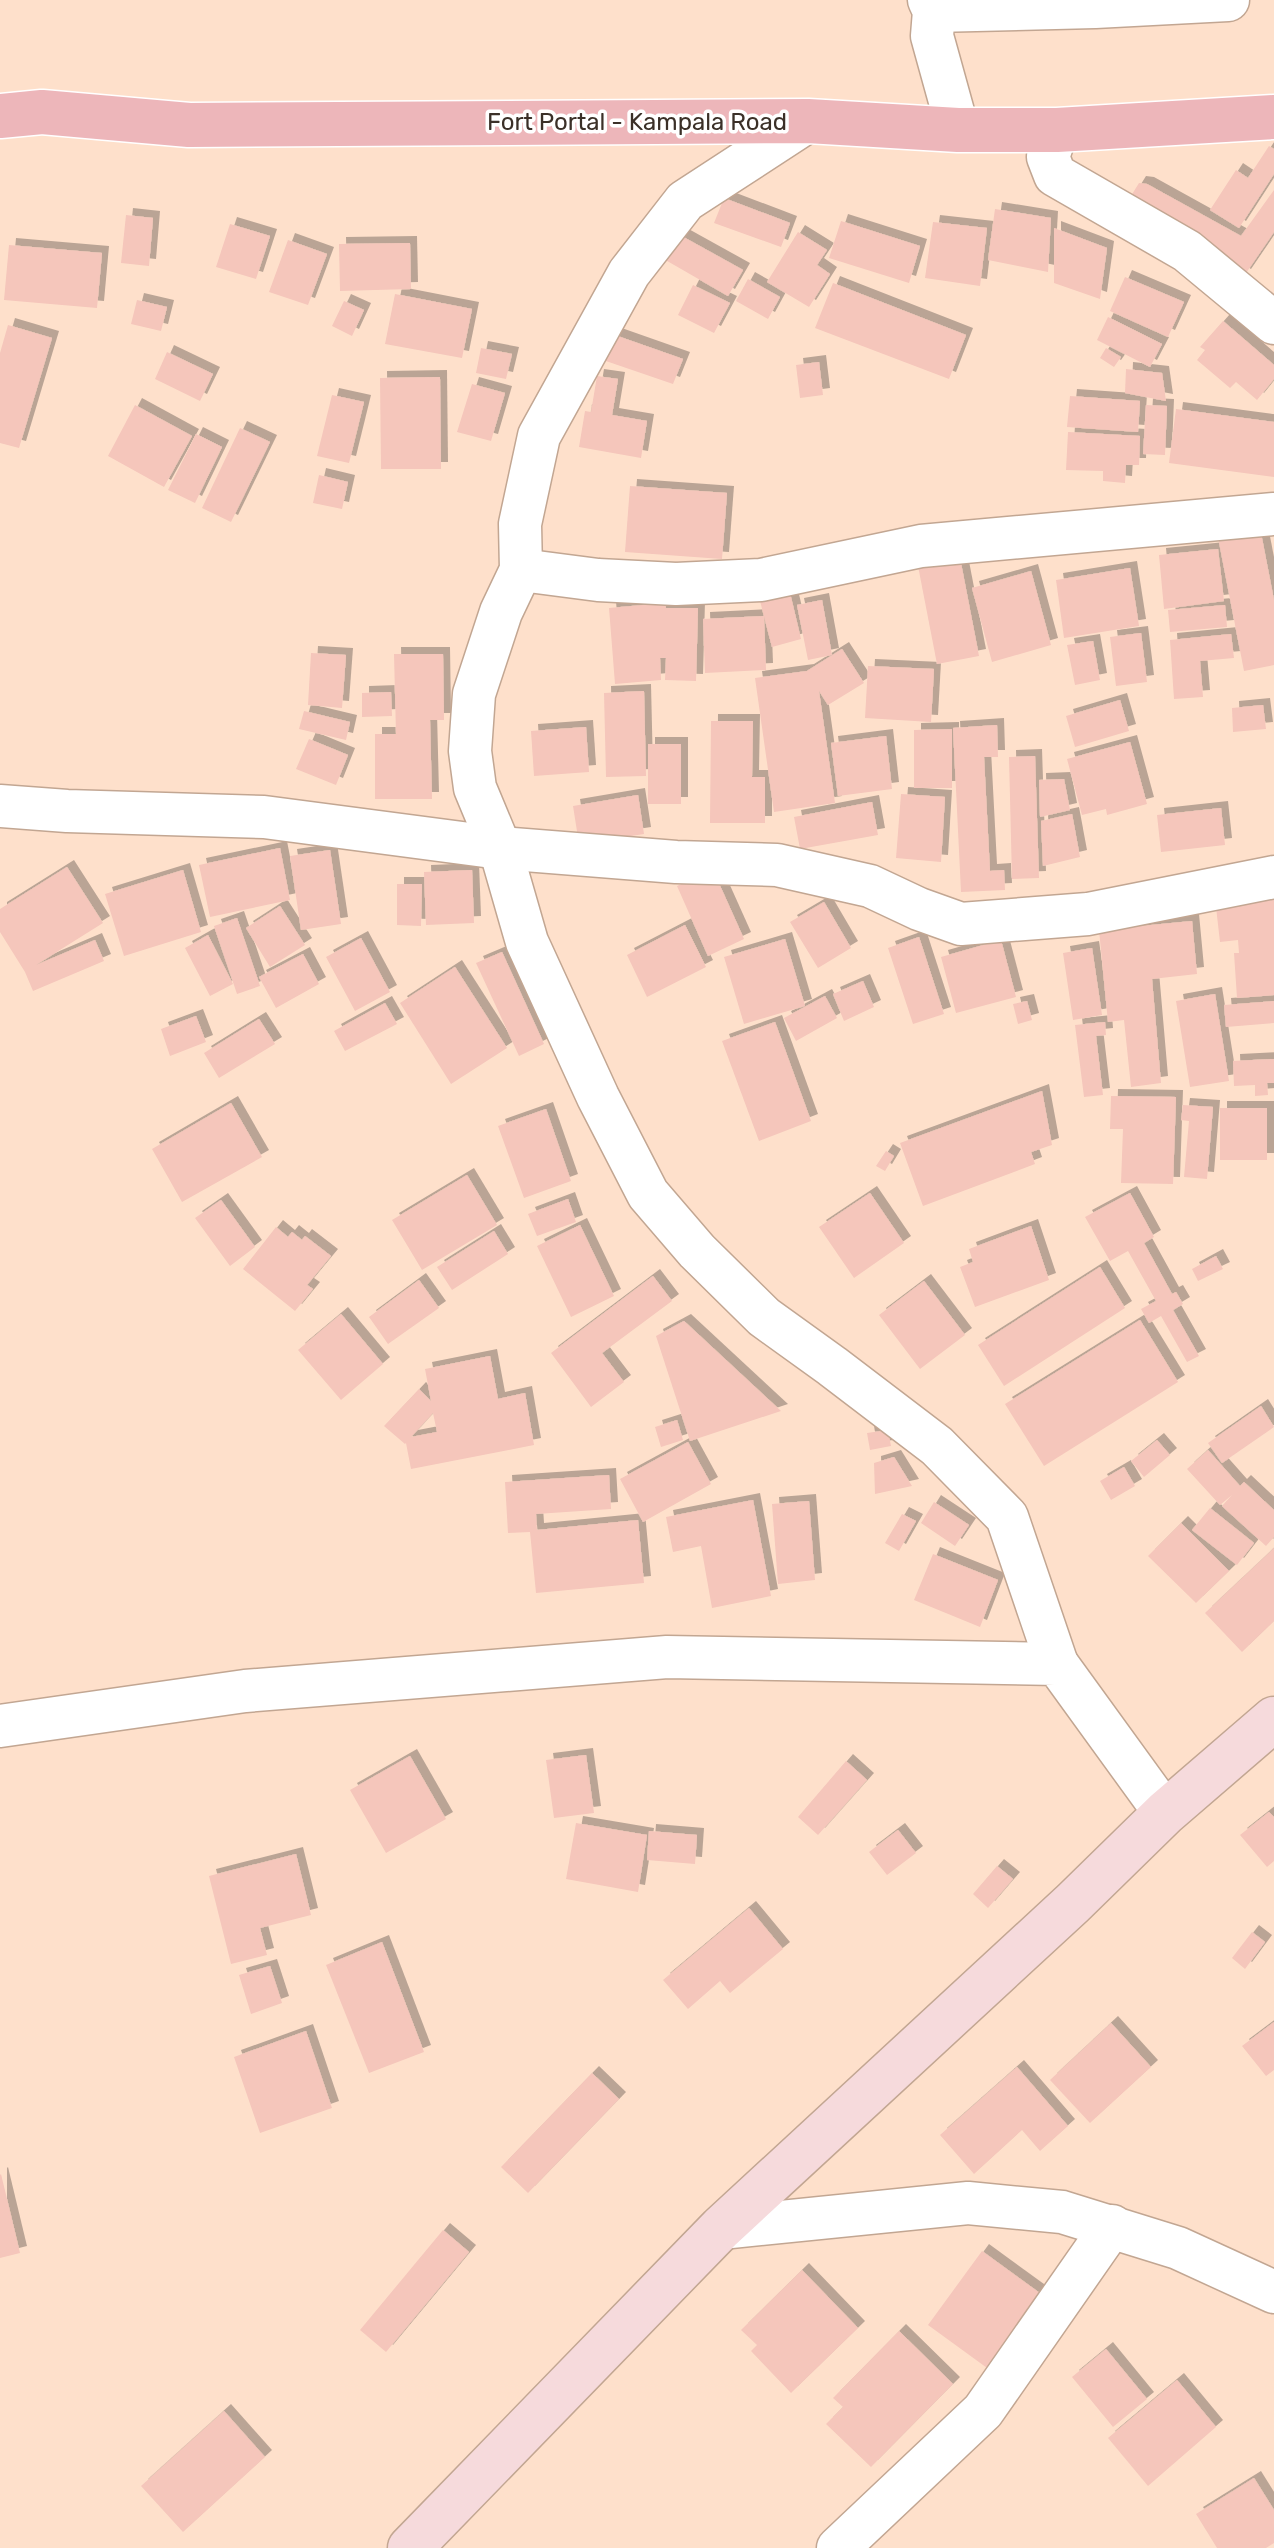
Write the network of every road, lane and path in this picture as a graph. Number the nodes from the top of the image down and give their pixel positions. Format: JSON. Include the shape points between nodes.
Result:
{"nodes":[{"id":1,"x":1228,"y":0,"type":"edge"},
{"id":2,"x":932,"y":6,"type":"edge"},
{"id":3,"x":0,"y":116,"type":"edge"},
{"id":4,"x":1274,"y":117,"type":"edge"},
{"id":5,"x":808,"y":121,"type":"junction"},
{"id":6,"x":958,"y":130,"type":"junction"},
{"id":7,"x":1057,"y":130,"type":"junction"},
{"id":8,"x":1274,"y":323,"type":"edge"},
{"id":9,"x":1274,"y":514,"type":"edge"},
{"id":10,"x":521,"y":570,"type":"junction"},
{"id":11,"x":0,"y":806,"type":"edge"},
{"id":12,"x":500,"y":848,"type":"junction"},
{"id":13,"x":1274,"y":877,"type":"edge"},
{"id":14,"x":1057,"y":1664,"type":"junction"},
{"id":15,"x":1274,"y":1719,"type":"edge"},
{"id":16,"x":0,"y":1726,"type":"edge"},
{"id":17,"x":1165,"y":1813,"type":"junction"},
{"id":18,"x":1112,"y":2226,"type":"junction"},
{"id":19,"x":721,"y":2228,"type":"junction"},
{"id":20,"x":1271,"y":2296,"type":"edge"},
{"id":21,"x":410,"y":2548,"type":"edge"},
{"id":22,"x":838,"y":2548,"type":"edge"}],
"edges":[{"from":1,"to":2,"type":"street","via":[[1095,7]]},
{"from":2,"to":6,"type":"street","via":[[932,36]]},
{"from":3,"to":5,"type":"main road","name":"Fort Portal - Kampala Road","via":[[42,112],[189,125]]},
{"from":4,"to":7,"type":"main road","name":"Fort Portal - Kampala Road"},
{"from":5,"to":6,"type":"main road","name":"Fort Portal - Kampala Road"},
{"from":5,"to":10,"type":"street","via":[[685,201],[629,273],[539,436],[520,524]]},
{"from":6,"to":7,"type":"main road","name":"Fort Portal - Kampala Road"},
{"from":7,"to":8,"type":"street","via":[[1048,157],[1055,175],[1187,251]]},
{"from":9,"to":10,"type":"street","via":[[921,546],[761,580],[676,584]]},
{"from":10,"to":12,"type":"street","via":[[474,694],[470,751],[475,788]]},
{"from":11,"to":12,"type":"street","via":[[264,817]]},
{"from":12,"to":13,"type":"street","via":[[777,865],[870,886],[961,924],[1088,914]]},
{"from":12,"to":14,"type":"street","via":[[527,942],[648,1194],[764,1317],[937,1446],[1007,1517]]},
{"from":14,"to":16,"type":"street","via":[[667,1657],[245,1691]]},
{"from":14,"to":17,"type":"street"},
{"from":15,"to":17,"type":"main road"},
{"from":17,"to":19,"type":"main road"},
{"from":18,"to":19,"type":"street","via":[[1062,2212],[968,2203]]},
{"from":18,"to":20,"type":"street","via":[[1178,2248]]},
{"from":18,"to":22,"type":"street","via":[[983,2411]]},
{"from":19,"to":21,"type":"main road"}]}
